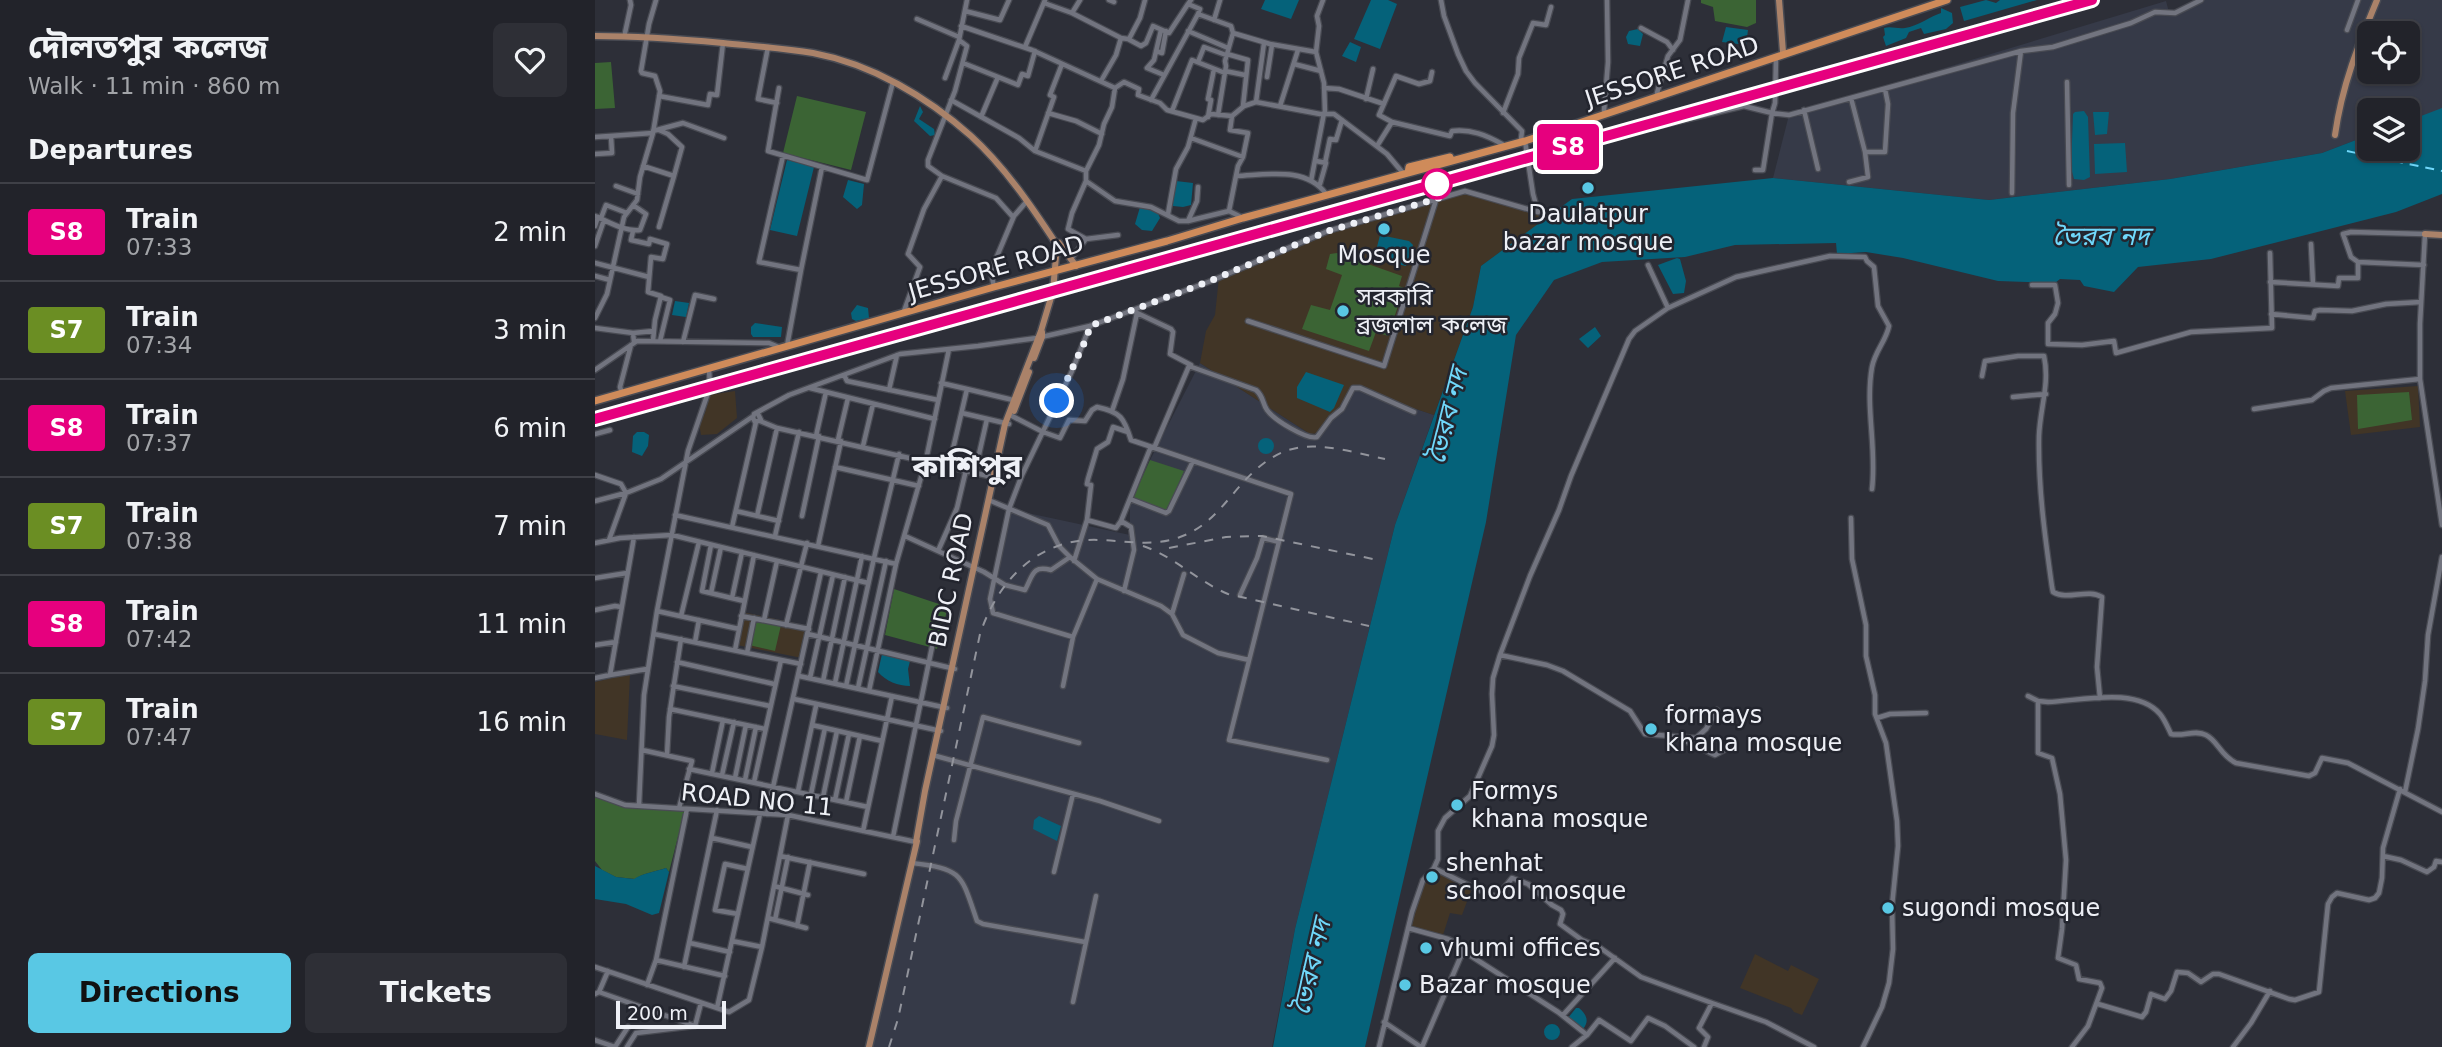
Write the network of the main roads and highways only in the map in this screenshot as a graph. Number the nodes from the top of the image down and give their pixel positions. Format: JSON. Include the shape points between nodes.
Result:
{"nodes":[{"id":1,"x":1779,"y":0,"type":"edge"},
{"id":2,"x":1937,"y":0,"type":"edge"},
{"id":3,"x":1947,"y":0,"type":"edge"},
{"id":4,"x":2377,"y":0,"type":"edge"},
{"id":5,"x":595,"y":34,"type":"edge"},
{"id":6,"x":647,"y":35,"type":"junction"},
{"id":7,"x":1783,"y":52,"type":"junction"},
{"id":8,"x":945,"y":113,"type":"junction"},
{"id":9,"x":2335,"y":135,"type":"dead end"},
{"id":10,"x":1523,"y":140,"type":"junction"},
{"id":11,"x":1405,"y":173,"type":"junction"},
{"id":12,"x":2425,"y":234,"type":"road end"},
{"id":13,"x":2442,"y":235,"type":"edge"},
{"id":14,"x":1073,"y":263,"type":"junction"},
{"id":15,"x":1053,"y":272,"type":"junction"},
{"id":16,"x":1016,"y":400,"type":"junction"},
{"id":17,"x":595,"y":401,"type":"edge"},
{"id":18,"x":1007,"y":424,"type":"junction"},
{"id":19,"x":995,"y":477,"type":"junction"},
{"id":20,"x":975,"y":569,"type":"junction"},
{"id":21,"x":940,"y":731,"type":"junction"},
{"id":22,"x":916,"y":842,"type":"junction"},
{"id":23,"x":869,"y":1047,"type":"edge"}],
"edges":[{"from":1,"to":7,"type":"main road"},
{"from":2,"to":7,"type":"highway","name":"JESSORE ROAD"},
{"from":3,"to":10,"type":"highway","name":"JESSORE ROAD"},
{"from":4,"to":9,"type":"main road","via":[[2343,88]]},
{"from":5,"to":6,"type":"main road"},
{"from":5,"to":6,"type":"main road"},
{"from":6,"to":8,"type":"main road","via":[[814,53],[893,82]]},
{"from":6,"to":8,"type":"main road","via":[[814,50],[878,71]]},
{"from":7,"to":10,"type":"highway","name":"JESSORE ROAD"},
{"from":8,"to":14,"type":"main road","via":[[993,155]]},
{"from":8,"to":15,"type":"main road","name":"BIDC ROAD","via":[[992,156],[1057,244]]},
{"from":10,"to":11,"type":"highway","name":"JESSORE ROAD"},
{"from":10,"to":11,"type":"highway","name":"JESSORE ROAD","via":[[1409,167]]},
{"from":11,"to":14,"type":"highway","name":"JESSORE ROAD"},
{"from":12,"to":13,"type":"main road"},
{"from":14,"to":15,"type":"highway","name":"JESSORE ROAD"},
{"from":15,"to":16,"type":"main road","name":"BIDC ROAD","via":[[1040,335]]},
{"from":15,"to":17,"type":"highway","name":"JESSORE ROAD"},
{"from":16,"to":18,"type":"main road","name":"BIDC ROAD"},
{"from":16,"to":18,"type":"main road","name":"BIDC ROAD"},
{"from":18,"to":19,"type":"main road","name":"BIDC ROAD"},
{"from":19,"to":20,"type":"main road","name":"BIDC ROAD"},
{"from":19,"to":20,"type":"main road","name":"BIDC ROAD"},
{"from":20,"to":21,"type":"main road","name":"BIDC ROAD"},
{"from":21,"to":22,"type":"main road","name":"BIDC ROAD"},
{"from":21,"to":22,"type":"main road","name":"BIDC ROAD"},
{"from":22,"to":23,"type":"main road","name":"BIDC ROAD"}]}
